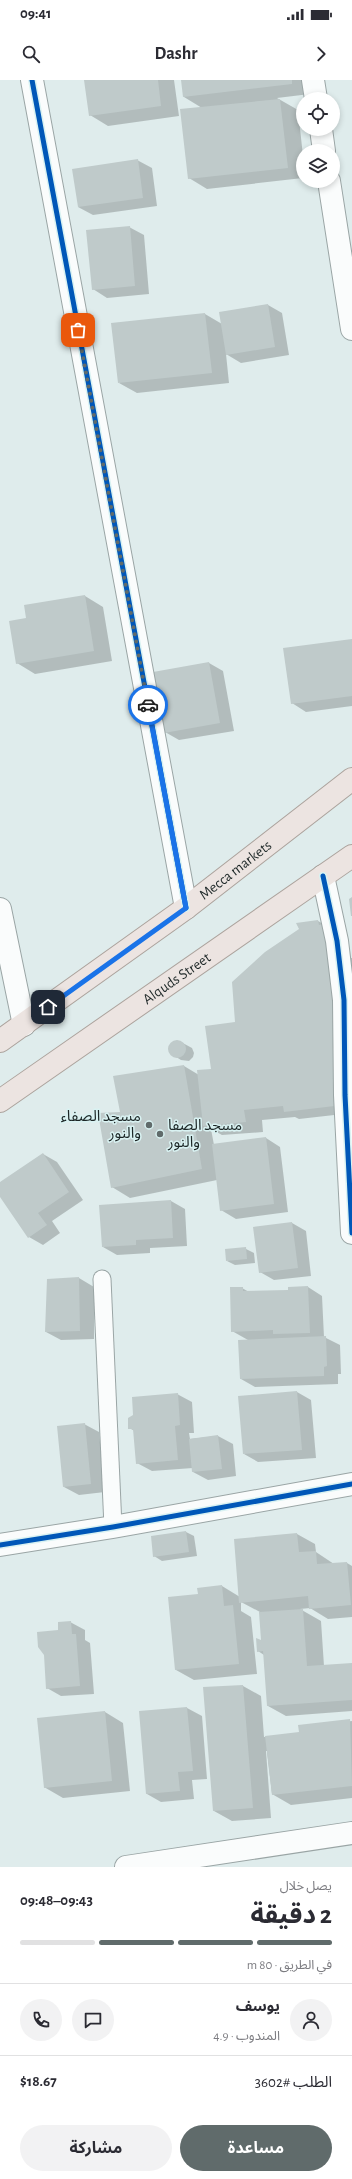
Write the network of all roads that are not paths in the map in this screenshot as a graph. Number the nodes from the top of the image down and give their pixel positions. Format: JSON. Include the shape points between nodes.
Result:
{"nodes":[{"id":1,"x":32,"y":80,"type":"edge"},
{"id":2,"x":313,"y":80,"type":"edge"},
{"id":3,"x":315,"y":92,"type":"edge"},
{"id":4,"x":330,"y":188,"type":"edge"},
{"id":5,"x":352,"y":329,"type":"edge"},
{"id":6,"x":352,"y":779,"type":"edge"},
{"id":7,"x":352,"y":856,"type":"edge"},
{"id":8,"x":323,"y":876,"type":"junction"},
{"id":9,"x":186,"y":908,"type":"junction"},
{"id":10,"x":0,"y":909,"type":"edge"},
{"id":11,"x":24,"y":1025,"type":"junction"},
{"id":12,"x":0,"y":1041,"type":"edge"},
{"id":13,"x":0,"y":1101,"type":"edge"},
{"id":14,"x":352,"y":1233,"type":"edge"},
{"id":15,"x":102,"y":1279,"type":"dead end"},
{"id":16,"x":352,"y":1484,"type":"edge"},
{"id":17,"x":113,"y":1528,"type":"junction"},
{"id":18,"x":0,"y":1546,"type":"edge"},
{"id":19,"x":352,"y":1833,"type":"edge"},
{"id":20,"x":126,"y":1867,"type":"edge"}],
"edges":[{"from":1,"to":9,"type":"street"},
{"from":2,"to":3,"type":"street"},
{"from":4,"to":5,"type":"street"},
{"from":6,"to":9,"type":"main road","name":"Mecca markets"},
{"from":7,"to":8,"type":"main road","name":"Alquds Street"},
{"from":8,"to":13,"type":"main road","name":"Alquds Street"},
{"from":8,"to":14,"type":"street","via":[[337,942],[344,1000]]},
{"from":9,"to":11,"type":"main road","name":"Mecca markets"},
{"from":10,"to":11,"type":"street"},
{"from":11,"to":12,"type":"main road","name":"Mecca markets"},
{"from":15,"to":17,"type":"lane"},
{"from":16,"to":17,"type":"street"},
{"from":17,"to":18,"type":"street"},
{"from":19,"to":20,"type":"street"}]}
